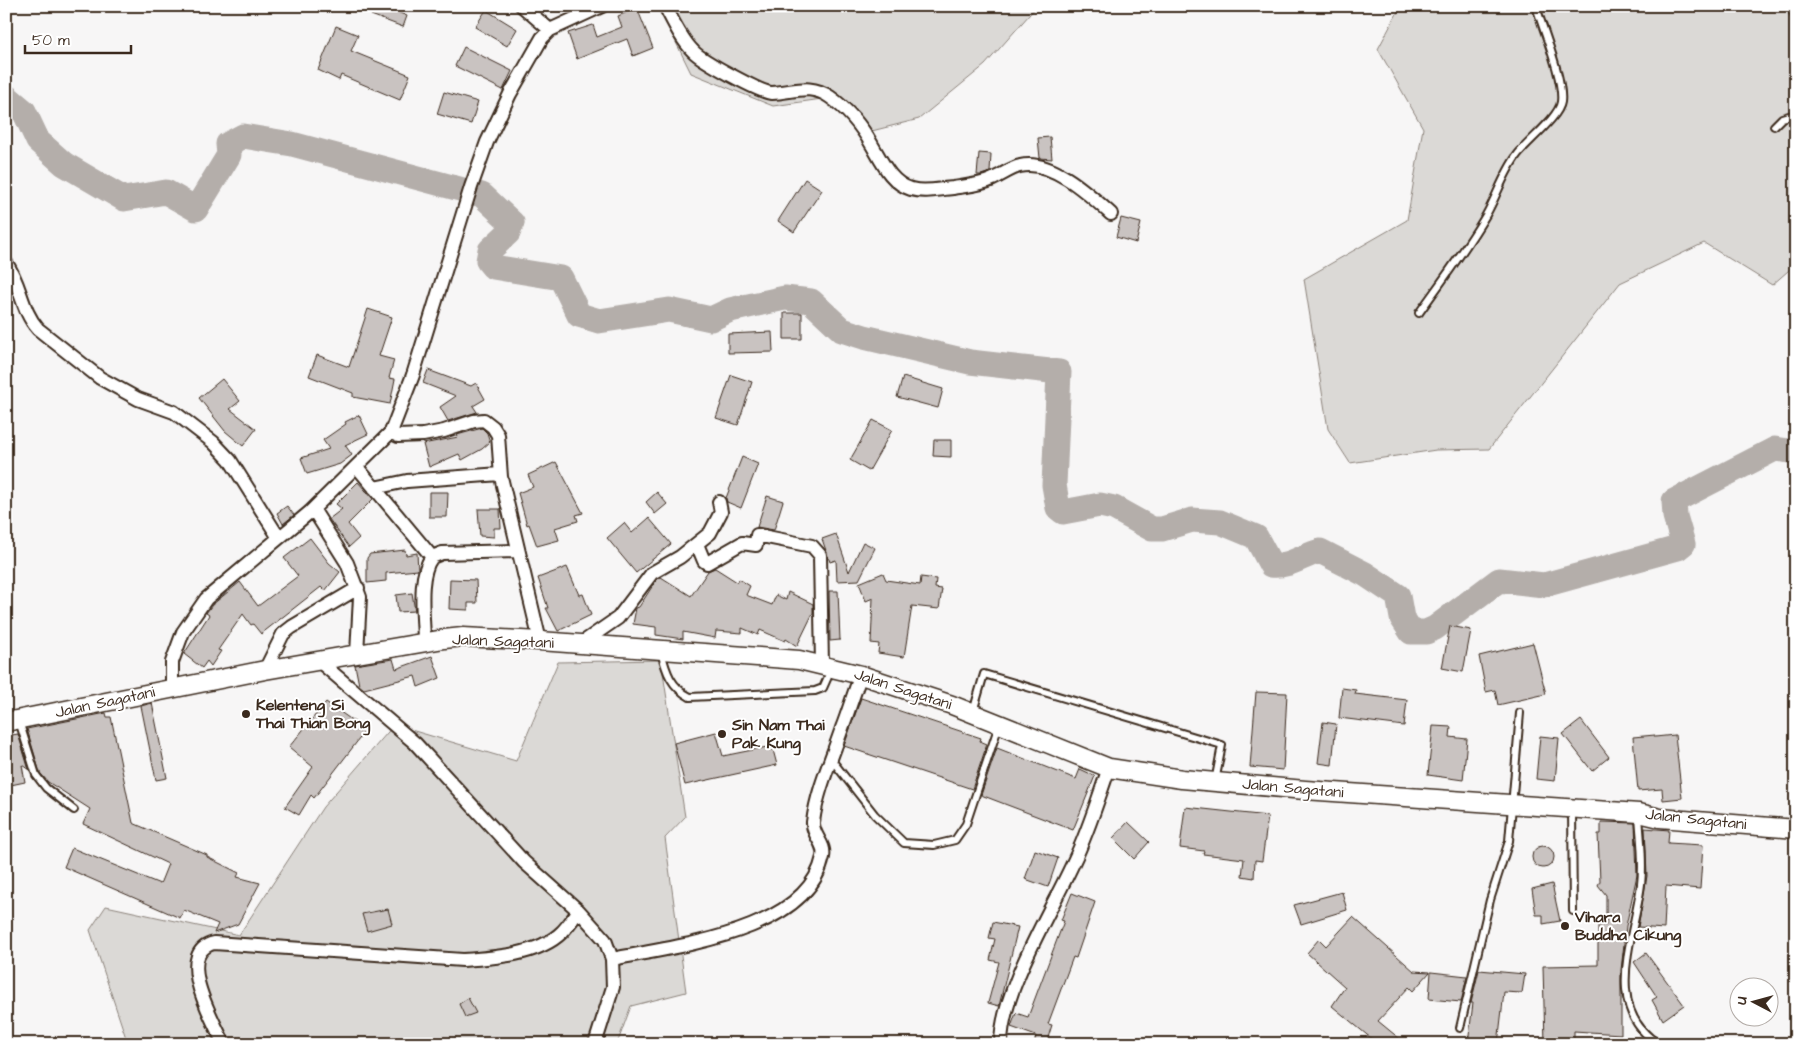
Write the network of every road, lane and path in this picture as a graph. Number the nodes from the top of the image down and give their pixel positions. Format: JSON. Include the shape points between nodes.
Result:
{"nodes":[{"id":1,"x":522,"y":6,"type":"edge"},
{"id":2,"x":602,"y":6,"type":"edge"},
{"id":3,"x":665,"y":6,"type":"edge"},
{"id":4,"x":1536,"y":6,"type":"edge"},
{"id":5,"x":1790,"y":6,"type":"edge"},
{"id":6,"x":1796,"y":18,"type":"edge"},
{"id":7,"x":550,"y":30,"type":"junction"},
{"id":8,"x":1796,"y":114,"type":"edge"},
{"id":9,"x":1774,"y":126,"type":"dead end"},
{"id":10,"x":1110,"y":214,"type":"dead end"},
{"id":11,"x":6,"y":263,"type":"edge"},
{"id":12,"x":1419,"y":313,"type":"dead end"},
{"id":13,"x":390,"y":432,"type":"junction"},
{"id":14,"x":357,"y":467,"type":"junction"},
{"id":15,"x":500,"y":474,"type":"junction"},
{"id":16,"x":374,"y":488,"type":"junction"},
{"id":17,"x":719,"y":502,"type":"dead end"},
{"id":18,"x":313,"y":509,"type":"junction"},
{"id":19,"x":279,"y":538,"type":"junction"},
{"id":20,"x":697,"y":544,"type":"junction"},
{"id":21,"x":517,"y":550,"type":"junction"},
{"id":22,"x":432,"y":557,"type":"junction"},
{"id":23,"x":358,"y":588,"type":"junction"},
{"id":24,"x":540,"y":641,"type":"junction"},
{"id":25,"x":424,"y":642,"type":"junction"},
{"id":26,"x":578,"y":645,"type":"junction"},
{"id":27,"x":661,"y":650,"type":"junction"},
{"id":28,"x":356,"y":654,"type":"junction"},
{"id":29,"x":320,"y":662,"type":"junction"},
{"id":30,"x":827,"y":666,"type":"junction"},
{"id":31,"x":265,"y":670,"type":"junction"},
{"id":32,"x":862,"y":675,"type":"junction"},
{"id":33,"x":172,"y":688,"type":"junction"},
{"id":34,"x":972,"y":713,"type":"junction"},
{"id":35,"x":1520,"y":713,"type":"dead end"},
{"id":36,"x":12,"y":721,"type":"edge"},
{"id":37,"x":999,"y":723,"type":"junction"},
{"id":38,"x":831,"y":759,"type":"junction"},
{"id":39,"x":1109,"y":768,"type":"junction"},
{"id":40,"x":1215,"y":782,"type":"junction"},
{"id":41,"x":1513,"y":803,"type":"junction"},
{"id":42,"x":1572,"y":808,"type":"junction"},
{"id":43,"x":74,"y":810,"type":"dead end"},
{"id":44,"x":1639,"y":813,"type":"junction"},
{"id":45,"x":1796,"y":829,"type":"edge"},
{"id":46,"x":579,"y":911,"type":"junction"},
{"id":47,"x":1573,"y":911,"type":"dead end"},
{"id":48,"x":612,"y":959,"type":"junction"},
{"id":49,"x":1460,"y":1028,"type":"dead end"},
{"id":50,"x":224,"y":1044,"type":"edge"},
{"id":51,"x":595,"y":1044,"type":"edge"},
{"id":52,"x":1001,"y":1044,"type":"edge"},
{"id":53,"x":1659,"y":1044,"type":"edge"}],
"edges":[{"from":1,"to":7,"type":"street"},
{"from":2,"to":7,"type":"street"},
{"from":3,"to":10,"type":"street","via":[[693,52],[756,88],[773,92],[807,88],[830,97],[849,113],[883,165],[904,186],[926,191],[970,186],[1017,166],[1029,165],[1070,180]]},
{"from":4,"to":12,"type":"lane","via":[[1561,89],[1561,104],[1555,116],[1516,156],[1486,214]]},
{"from":5,"to":6,"type":"lane"},
{"from":7,"to":13,"type":"street","via":[[536,47],[487,142],[413,375]]},
{"from":8,"to":9,"type":"lane","via":[[1782,118]]},
{"from":11,"to":19,"type":"street","via":[[13,272],[30,320],[38,329],[100,378],[138,399],[174,412],[213,442],[230,460]]},
{"from":13,"to":14,"type":"street"},
{"from":13,"to":15,"type":"street","via":[[398,436],[423,435],[484,420],[498,435]]},
{"from":14,"to":16,"type":"street"},
{"from":14,"to":18,"type":"street"},
{"from":15,"to":16,"type":"street","via":[[407,481]]},
{"from":15,"to":21,"type":"street"},
{"from":16,"to":22,"type":"street"},
{"from":17,"to":20,"type":"street","via":[[721,512],[718,520],[710,533]]},
{"from":18,"to":19,"type":"street"},
{"from":18,"to":23,"type":"street","via":[[347,563]]},
{"from":19,"to":33,"type":"street","via":[[206,599],[183,632],[171,668]]},
{"from":20,"to":26,"type":"street","via":[[652,573],[618,618]]},
{"from":20,"to":30,"type":"street","via":[[707,563],[742,543],[756,545],[757,535],[818,550]]},
{"from":21,"to":22,"type":"street","via":[[448,552]]},
{"from":21,"to":24,"type":"street"},
{"from":22,"to":25,"type":"street","via":[[427,563],[424,587]]},
{"from":23,"to":28,"type":"street","via":[[361,607]]},
{"from":23,"to":31,"type":"street","via":[[292,626],[283,634]]},
{"from":24,"to":25,"type":"street","name":"Jalan Sagatani","via":[[463,637]]},
{"from":24,"to":26,"type":"street","name":"Jalan Sagatani"},
{"from":25,"to":28,"type":"street","name":"Jalan Sagatani"},
{"from":26,"to":27,"type":"street","name":"Jalan Sagatani"},
{"from":27,"to":30,"type":"street","name":"Jalan Sagatani","via":[[799,660]]},
{"from":27,"to":30,"type":"lane","via":[[670,680],[690,697],[816,691],[823,688]]},
{"from":28,"to":29,"type":"street","name":"Jalan Sagatani"},
{"from":29,"to":31,"type":"street","name":"Jalan Sagatani"},
{"from":29,"to":46,"type":"street","via":[[415,743],[524,862]]},
{"from":30,"to":32,"type":"street","name":"Jalan Sagatani"},
{"from":31,"to":33,"type":"street","name":"Jalan Sagatani"},
{"from":32,"to":34,"type":"street","name":"Jalan Sagatani"},
{"from":32,"to":38,"type":"street"},
{"from":33,"to":36,"type":"street","name":"Jalan Sagatani"},
{"from":34,"to":37,"type":"street","name":"Jalan Sagatani"},
{"from":34,"to":40,"type":"lane","via":[[984,674],[1222,745]]},
{"from":35,"to":41,"type":"lane"},
{"from":36,"to":43,"type":"lane","via":[[36,775],[46,788]]},
{"from":37,"to":38,"type":"lane","via":[[966,824],[955,840],[934,845],[904,842],[875,815]]},
{"from":37,"to":39,"type":"street","name":"Jalan Sagatani"},
{"from":38,"to":48,"type":"street","via":[[813,821],[814,832],[823,846],[823,858],[806,891],[791,906],[764,922],[705,940]]},
{"from":39,"to":40,"type":"street","name":"Jalan Sagatani"},
{"from":39,"to":52,"type":"street","via":[[1076,859],[1022,968],[1004,1016]]},
{"from":40,"to":41,"type":"street","name":"Jalan Sagatani"},
{"from":41,"to":42,"type":"street","name":"Jalan Sagatani"},
{"from":41,"to":49,"type":"lane","via":[[1506,852],[1490,900]]},
{"from":42,"to":44,"type":"street","name":"Jalan Sagatani"},
{"from":42,"to":47,"type":"lane"},
{"from":44,"to":45,"type":"street","name":"Jalan Sagatani","via":[[1660,818]]},
{"from":44,"to":53,"type":"lane","via":[[1642,876],[1626,962],[1626,988],[1628,1002],[1639,1027],[1645,1036]]},
{"from":46,"to":48,"type":"street","via":[[605,940]]},
{"from":46,"to":50,"type":"street","via":[[561,933],[548,941],[500,958],[463,960],[208,944],[199,954],[196,969],[207,1009]]},
{"from":48,"to":51,"type":"street","via":[[613,987]]}]}
